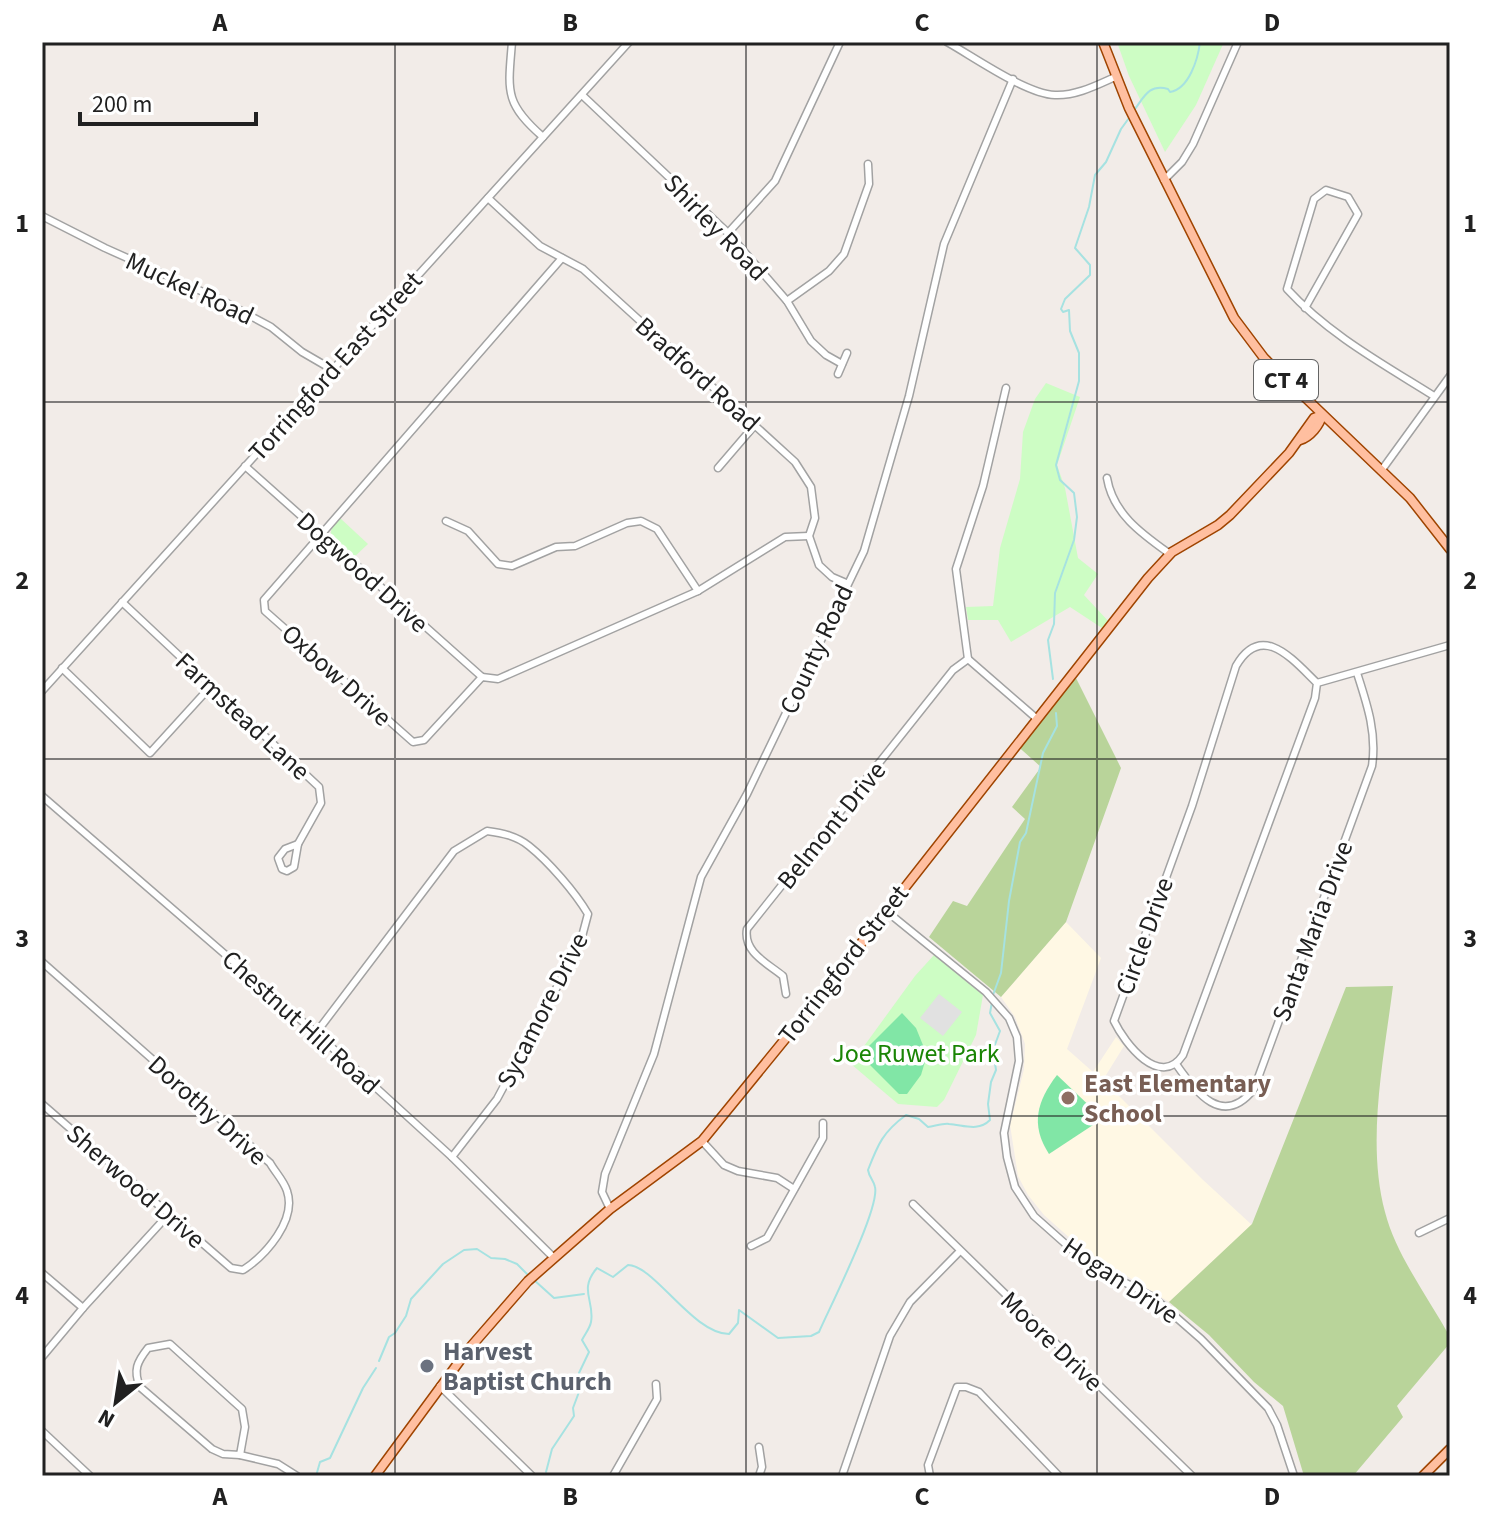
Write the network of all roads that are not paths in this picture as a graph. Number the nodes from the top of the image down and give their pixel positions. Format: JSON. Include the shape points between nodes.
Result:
{"nodes":[{"id":1,"x":512,"y":42,"type":"edge"},
{"id":2,"x":629,"y":42,"type":"edge"},
{"id":3,"x":840,"y":42,"type":"edge"},
{"id":4,"x":947,"y":42,"type":"edge"},
{"id":5,"x":1103,"y":42,"type":"edge"},
{"id":6,"x":1238,"y":42,"type":"edge"},
{"id":7,"x":1115,"y":77,"type":"junction"},
{"id":8,"x":1013,"y":79,"type":"junction"},
{"id":9,"x":582,"y":95,"type":"junction"},
{"id":10,"x":543,"y":137,"type":"junction"},
{"id":11,"x":868,"y":164,"type":"dead end"},
{"id":12,"x":1164,"y":180,"type":"junction"},
{"id":13,"x":488,"y":198,"type":"junction"},
{"id":14,"x":42,"y":216,"type":"edge"},
{"id":15,"x":728,"y":233,"type":"junction"},
{"id":16,"x":562,"y":258,"type":"junction"},
{"id":17,"x":787,"y":301,"type":"junction"},
{"id":18,"x":1305,"y":308,"type":"junction"},
{"id":19,"x":847,"y":353,"type":"dead end"},
{"id":20,"x":842,"y":364,"type":"junction"},
{"id":21,"x":333,"y":370,"type":"junction"},
{"id":22,"x":838,"y":374,"type":"dead end"},
{"id":23,"x":1450,"y":376,"type":"edge"},
{"id":24,"x":1006,"y":388,"type":"dead end"},
{"id":25,"x":1434,"y":396,"type":"junction"},
{"id":26,"x":1322,"y":415,"type":"junction"},
{"id":27,"x":754,"y":426,"type":"junction"},
{"id":28,"x":245,"y":466,"type":"junction"},
{"id":29,"x":718,"y":468,"type":"dead end"},
{"id":30,"x":1381,"y":471,"type":"junction"},
{"id":31,"x":1107,"y":478,"type":"dead end"},
{"id":32,"x":446,"y":521,"type":"dead end"},
{"id":33,"x":320,"y":535,"type":"junction"},
{"id":34,"x":809,"y":536,"type":"junction"},
{"id":35,"x":1450,"y":549,"type":"edge"},
{"id":36,"x":1170,"y":554,"type":"junction"},
{"id":37,"x":846,"y":583,"type":"junction"},
{"id":38,"x":698,"y":591,"type":"junction"},
{"id":39,"x":122,"y":602,"type":"junction"},
{"id":40,"x":1450,"y":645,"type":"edge"},
{"id":41,"x":968,"y":659,"type":"junction"},
{"id":42,"x":62,"y":668,"type":"junction"},
{"id":43,"x":1357,"y":673,"type":"junction"},
{"id":44,"x":482,"y":677,"type":"junction"},
{"id":45,"x":1317,"y":683,"type":"junction"},
{"id":46,"x":211,"y":686,"type":"junction"},
{"id":47,"x":42,"y":691,"type":"edge"},
{"id":48,"x":1036,"y":718,"type":"junction"},
{"id":49,"x":42,"y":796,"type":"edge"},
{"id":50,"x":298,"y":844,"type":"dead end"},
{"id":51,"x":885,"y":910,"type":"junction"},
{"id":52,"x":42,"y":962,"type":"edge"},
{"id":53,"x":786,"y":994,"type":"dead end"},
{"id":54,"x":316,"y":1033,"type":"junction"},
{"id":55,"x":1176,"y":1064,"type":"junction"},
{"id":56,"x":42,"y":1104,"type":"edge"},
{"id":57,"x":823,"y":1123,"type":"dead end"},
{"id":58,"x":702,"y":1141,"type":"junction"},
{"id":59,"x":452,"y":1157,"type":"junction"},
{"id":60,"x":794,"y":1189,"type":"junction"},
{"id":61,"x":913,"y":1204,"type":"dead end"},
{"id":62,"x":610,"y":1209,"type":"junction"},
{"id":63,"x":168,"y":1215,"type":"junction"},
{"id":64,"x":1450,"y":1218,"type":"edge"},
{"id":65,"x":1419,"y":1233,"type":"dead end"},
{"id":66,"x":751,"y":1246,"type":"dead end"},
{"id":67,"x":960,"y":1251,"type":"junction"},
{"id":68,"x":553,"y":1257,"type":"junction"},
{"id":69,"x":231,"y":1268,"type":"joint"},
{"id":70,"x":42,"y":1273,"type":"edge"},
{"id":71,"x":83,"y":1308,"type":"junction"},
{"id":72,"x":42,"y":1357,"type":"edge"},
{"id":73,"x":656,"y":1384,"type":"dead end"},
{"id":74,"x":440,"y":1386,"type":"junction"},
{"id":75,"x":42,"y":1431,"type":"edge"},
{"id":76,"x":759,"y":1447,"type":"dead end"},
{"id":77,"x":1450,"y":1449,"type":"edge"},
{"id":78,"x":240,"y":1455,"type":"junction"},
{"id":79,"x":90,"y":1476,"type":"edge"},
{"id":80,"x":297,"y":1476,"type":"edge"},
{"id":81,"x":375,"y":1476,"type":"edge"},
{"id":82,"x":532,"y":1476,"type":"edge"},
{"id":83,"x":613,"y":1476,"type":"edge"},
{"id":84,"x":759,"y":1476,"type":"edge"},
{"id":85,"x":842,"y":1476,"type":"edge"},
{"id":86,"x":930,"y":1476,"type":"edge"},
{"id":87,"x":1059,"y":1476,"type":"edge"},
{"id":88,"x":1192,"y":1476,"type":"edge"},
{"id":89,"x":1294,"y":1476,"type":"edge"},
{"id":90,"x":1423,"y":1476,"type":"edge"}],
"edges":[{"from":1,"to":10,"type":"street","via":[[509,91],[520,117]]},
{"from":2,"to":9,"type":"street","name":"Torringford East Street"},
{"from":3,"to":15,"type":"street","via":[[775,181]]},
{"from":4,"to":8,"type":"street"},
{"from":5,"to":7,"type":"main road","number":"CT 4"},
{"from":6,"to":12,"type":"street","via":[[1193,144]]},
{"from":7,"to":8,"type":"street","via":[[1055,95]]},
{"from":7,"to":12,"type":"main road","number":"CT 4"},
{"from":8,"to":37,"type":"street","name":"County Road","via":[[944,244],[909,396],[864,551]]},
{"from":9,"to":10,"type":"street","name":"Torringford East Street"},
{"from":9,"to":15,"type":"street","name":"Shirley Road"},
{"from":10,"to":13,"type":"street","name":"Torringford East Street"},
{"from":11,"to":17,"type":"street","via":[[869,184],[844,254]]},
{"from":12,"to":26,"type":"main road","number":"CT 4","via":[[1234,318],[1264,358]]},
{"from":13,"to":16,"type":"street","name":"Bradford Road","via":[[540,246]]},
{"from":13,"to":21,"type":"street","name":"Torringford East Street"},
{"from":14,"to":21,"type":"street","name":"Muckel Road","via":[[221,300]]},
{"from":15,"to":17,"type":"street","name":"Shirley Road"},
{"from":16,"to":27,"type":"street","name":"Bradford Road","via":[[583,269]]},
{"from":16,"to":33,"type":"street","name":"Oxbow Drive"},
{"from":17,"to":20,"type":"street","name":"Shirley Road","via":[[811,341]]},
{"from":18,"to":18,"type":"street","via":[[1287,289],[1314,199],[1326,190],[1348,197],[1358,214]]},
{"from":18,"to":25,"type":"street"},
{"from":19,"to":20,"type":"street"},
{"from":20,"to":22,"type":"street"},
{"from":21,"to":28,"type":"street","name":"Torringford East Street"},
{"from":23,"to":25,"type":"street"},
{"from":24,"to":41,"type":"street","via":[[956,569]]},
{"from":25,"to":30,"type":"street"},
{"from":26,"to":30,"type":"main road","number":"CT 4"},
{"from":26,"to":36,"type":"main road","name":"Torringford Street","via":[[1222,522]]},
{"from":27,"to":29,"type":"street"},
{"from":27,"to":34,"type":"street","name":"Bradford Road","via":[[795,462],[811,487],[815,518]]},
{"from":28,"to":33,"type":"street","name":"Dogwood Drive"},
{"from":28,"to":39,"type":"street","name":"Torringford East Street"},
{"from":30,"to":35,"type":"main road","number":"CT 4"},
{"from":31,"to":36,"type":"street","via":[[1130,525]]},
{"from":32,"to":38,"type":"street","via":[[468,531],[498,564],[512,566],[641,521],[657,529]]},
{"from":33,"to":44,"type":"street","name":"Dogwood Drive"},
{"from":33,"to":44,"type":"street","name":"Oxbow Drive","via":[[264,600],[265,611],[413,742],[424,740]]},
{"from":34,"to":37,"type":"street","via":[[819,565]]},
{"from":34,"to":38,"type":"street","via":[[785,537]]},
{"from":36,"to":48,"type":"main road","name":"Torringford Street"},
{"from":37,"to":62,"type":"street","name":"County Road","via":[[747,794],[701,877],[654,1054],[605,1174],[602,1192]]},
{"from":38,"to":44,"type":"street","via":[[498,679]]},
{"from":39,"to":42,"type":"street","name":"Torringford East Street"},
{"from":39,"to":46,"type":"street","name":"Farmstead Lane"},
{"from":40,"to":43,"type":"street"},
{"from":41,"to":48,"type":"street"},
{"from":41,"to":53,"type":"street","name":"Belmont Drive","via":[[953,670],[747,929],[749,949],[783,976]]},
{"from":42,"to":46,"type":"street","via":[[150,753]]},
{"from":42,"to":47,"type":"street","name":"Torringford East Street"},
{"from":43,"to":45,"type":"street"},
{"from":43,"to":55,"type":"street","name":"Santa Maria Drive","via":[[1371,718],[1372,766],[1254,1089],[1234,1106],[1218,1106],[1206,1100]]},
{"from":45,"to":55,"type":"street"},
{"from":45,"to":55,"type":"street","name":"Circle Drive","via":[[1278,648],[1267,645],[1251,648],[1236,666],[1114,1021],[1123,1038],[1154,1066]]},
{"from":46,"to":50,"type":"street","name":"Farmstead Lane","via":[[319,787],[321,803]]},
{"from":48,"to":51,"type":"main road","name":"Torringford Street"},
{"from":49,"to":54,"type":"street","name":"Chestnut Hill Road"},
{"from":51,"to":58,"type":"main road","name":"Torringford Street"},
{"from":51,"to":89,"type":"street","name":"Hogan Drive","via":[[986,992],[1009,1018],[1019,1061],[1004,1133],[1007,1157],[1015,1187],[1034,1216],[1087,1263],[1153,1297],[1211,1349],[1268,1408]]},
{"from":52,"to":69,"type":"street","name":"Dorothy Drive","via":[[270,1163],[287,1191],[283,1228],[252,1264],[243,1270]]},
{"from":54,"to":59,"type":"street","name":"Chestnut Hill Road"},
{"from":54,"to":59,"type":"street","name":"Sycamore Drive","via":[[454,851],[487,831],[528,845],[580,900],[588,914],[585,930],[497,1099]]},
{"from":56,"to":63,"type":"street","name":"Sherwood Drive"},
{"from":57,"to":60,"type":"street","via":[[823,1138]]},
{"from":58,"to":60,"type":"street","via":[[724,1165],[777,1178]]},
{"from":58,"to":62,"type":"main road","name":"Torringford Street"},
{"from":59,"to":68,"type":"street","name":"Chestnut Hill Road"},
{"from":60,"to":66,"type":"street","via":[[767,1238]]},
{"from":61,"to":67,"type":"street","name":"Moore Drive"},
{"from":62,"to":68,"type":"main road","name":"Torringford Street"},
{"from":63,"to":69,"type":"street","name":"Sherwood Drive"},
{"from":63,"to":71,"type":"street"},
{"from":64,"to":65,"type":"street"},
{"from":67,"to":85,"type":"street","via":[[910,1302],[890,1336]]},
{"from":67,"to":88,"type":"street","name":"Moore Drive"},
{"from":68,"to":74,"type":"main road","name":"Torringford Street"},
{"from":70,"to":71,"type":"street"},
{"from":71,"to":72,"type":"street"},
{"from":73,"to":83,"type":"street","via":[[657,1399]]},
{"from":74,"to":81,"type":"main road","name":"Torringford Street"},
{"from":74,"to":82,"type":"street"},
{"from":75,"to":79,"type":"street"},
{"from":76,"to":84,"type":"street"},
{"from":77,"to":90,"type":"main road"},
{"from":78,"to":78,"type":"street","via":[[212,1449],[140,1387],[137,1361],[148,1348],[175,1347],[242,1409]]},
{"from":78,"to":80,"type":"street","via":[[278,1464]]},
{"from":86,"to":87,"type":"street","via":[[928,1465],[957,1387],[979,1392]]}]}
